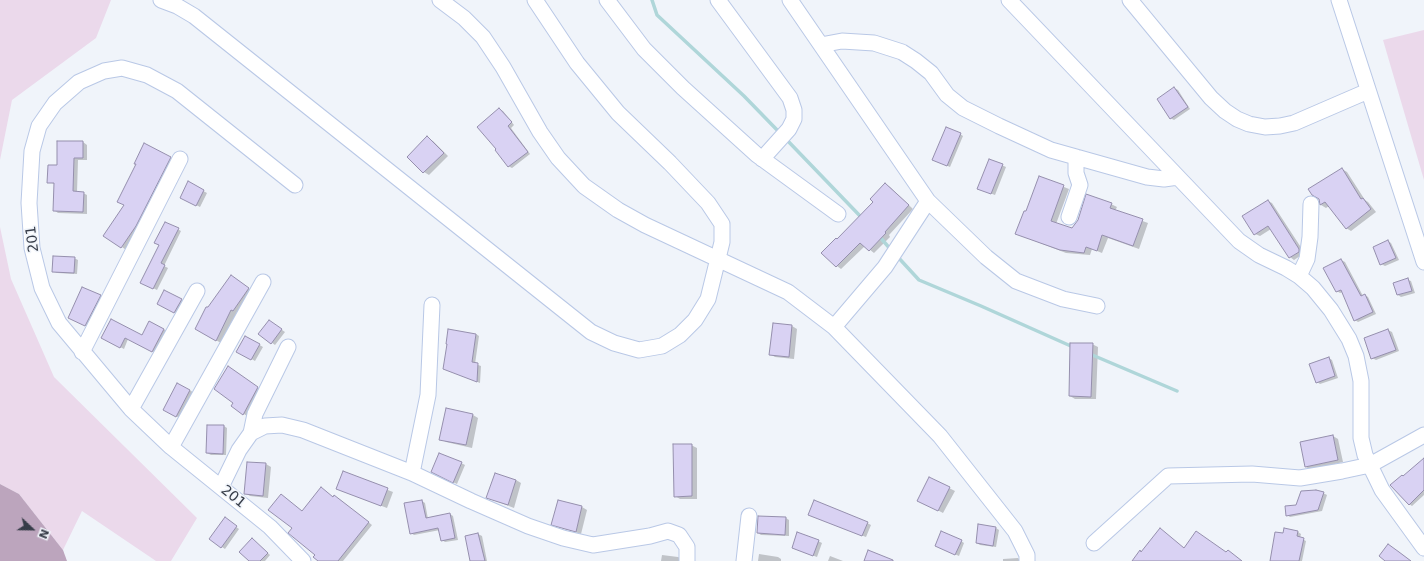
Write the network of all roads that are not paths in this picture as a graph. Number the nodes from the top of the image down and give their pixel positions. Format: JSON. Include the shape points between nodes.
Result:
{"nodes":[{"id":1,"x":161,"y":0,"type":"edge"},
{"id":2,"x":440,"y":0,"type":"edge"},
{"id":3,"x":535,"y":0,"type":"edge"},
{"id":4,"x":607,"y":0,"type":"edge"},
{"id":5,"x":718,"y":0,"type":"edge"},
{"id":6,"x":790,"y":0,"type":"edge"},
{"id":7,"x":1010,"y":0,"type":"edge"},
{"id":8,"x":1130,"y":0,"type":"edge"},
{"id":9,"x":1339,"y":0,"type":"edge"},
{"id":10,"x":822,"y":46,"type":"junction"},
{"id":11,"x":1368,"y":91,"type":"junction"},
{"id":12,"x":1076,"y":157,"type":"junction"},
{"id":13,"x":180,"y":159,"type":"dead end"},
{"id":14,"x":762,"y":159,"type":"junction"},
{"id":15,"x":1178,"y":177,"type":"junction"},
{"id":16,"x":295,"y":185,"type":"dead end"},
{"id":17,"x":928,"y":201,"type":"junction"},
{"id":18,"x":1311,"y":204,"type":"dead end"},
{"id":19,"x":838,"y":214,"type":"dead end"},
{"id":20,"x":1069,"y":217,"type":"dead end"},
{"id":21,"x":718,"y":258,"type":"junction"},
{"id":22,"x":1424,"y":262,"type":"edge"},
{"id":23,"x":1299,"y":276,"type":"junction"},
{"id":24,"x":263,"y":282,"type":"dead end"},
{"id":25,"x":197,"y":291,"type":"dead end"},
{"id":26,"x":432,"y":305,"type":"dead end"},
{"id":27,"x":1097,"y":306,"type":"dead end"},
{"id":28,"x":834,"y":327,"type":"junction"},
{"id":29,"x":288,"y":347,"type":"dead end"},
{"id":30,"x":82,"y":352,"type":"junction"},
{"id":31,"x":131,"y":409,"type":"junction"},
{"id":32,"x":250,"y":433,"type":"junction"},
{"id":33,"x":1424,"y":436,"type":"edge"},
{"id":34,"x":172,"y":447,"type":"junction"},
{"id":35,"x":1370,"y":465,"type":"junction"},
{"id":36,"x":412,"y":473,"type":"junction"},
{"id":37,"x":221,"y":487,"type":"junction"},
{"id":38,"x":748,"y":516,"type":"dead end"},
{"id":39,"x":1094,"y":543,"type":"dead end"},
{"id":40,"x":1424,"y":548,"type":"edge"},
{"id":41,"x":302,"y":561,"type":"edge"},
{"id":42,"x":687,"y":561,"type":"edge"},
{"id":43,"x":744,"y":561,"type":"edge"},
{"id":44,"x":1027,"y":561,"type":"edge"}],
"edges":[{"from":1,"to":21,"type":"street","via":[[194,16],[591,332],[614,343],[640,350],[662,346],[680,335],[695,320],[708,299]]},
{"from":2,"to":21,"type":"street","via":[[464,18],[483,37],[540,132],[558,158],[584,186],[638,222]]},
{"from":3,"to":21,"type":"street","via":[[577,63],[618,113],[708,203],[722,224],[722,242]]},
{"from":4,"to":14,"type":"street","via":[[644,49]]},
{"from":5,"to":14,"type":"street","via":[[790,98],[794,110],[794,120],[789,129]]},
{"from":6,"to":10,"type":"street"},
{"from":7,"to":15,"type":"street"},
{"from":8,"to":11,"type":"street","via":[[1211,98],[1225,111],[1249,124],[1265,127],[1294,123]]},
{"from":9,"to":11,"type":"street"},
{"from":10,"to":12,"type":"street","via":[[842,41],[874,43],[902,52],[931,73],[947,95],[962,108],[1051,150]]},
{"from":10,"to":17,"type":"street"},
{"from":11,"to":22,"type":"street"},
{"from":12,"to":15,"type":"street","via":[[1147,177]]},
{"from":12,"to":20,"type":"street","via":[[1076,173],[1080,185]]},
{"from":13,"to":30,"type":"street"},
{"from":14,"to":19,"type":"street"},
{"from":15,"to":23,"type":"street","via":[[1249,249]]},
{"from":16,"to":30,"type":"street","name":"201","via":[[178,91],[147,75],[122,68],[104,71],[79,82],[55,103],[39,126],[32,151],[29,203],[32,248],[42,288],[59,324]]},
{"from":17,"to":27,"type":"street","via":[[986,257],[1016,281],[1063,299]]},
{"from":17,"to":28,"type":"street","via":[[885,267]]},
{"from":18,"to":23,"type":"street","via":[[1307,259]]},
{"from":21,"to":28,"type":"street","via":[[788,292]]},
{"from":23,"to":35,"type":"street","via":[[1331,310],[1356,356],[1361,381],[1361,438]]},
{"from":24,"to":34,"type":"street"},
{"from":25,"to":31,"type":"street"},
{"from":26,"to":36,"type":"street","via":[[428,395]]},
{"from":28,"to":44,"type":"street","via":[[940,436],[1015,530],[1027,555]]},
{"from":29,"to":32,"type":"street","via":[[256,414]]},
{"from":30,"to":31,"type":"street","name":"201"},
{"from":31,"to":34,"type":"street","name":"201"},
{"from":32,"to":36,"type":"street","via":[[265,426],[282,425],[303,430]]},
{"from":32,"to":37,"type":"street"},
{"from":33,"to":35,"type":"street"},
{"from":34,"to":37,"type":"street","name":"201"},
{"from":35,"to":39,"type":"street","via":[[1300,478],[1252,474],[1168,476]]},
{"from":35,"to":40,"type":"street","via":[[1382,490]]},
{"from":36,"to":42,"type":"street","via":[[528,526],[593,545],[668,531],[679,535],[687,548]]},
{"from":37,"to":41,"type":"street","name":"201","via":[[270,527]]},
{"from":38,"to":43,"type":"street"}]}
